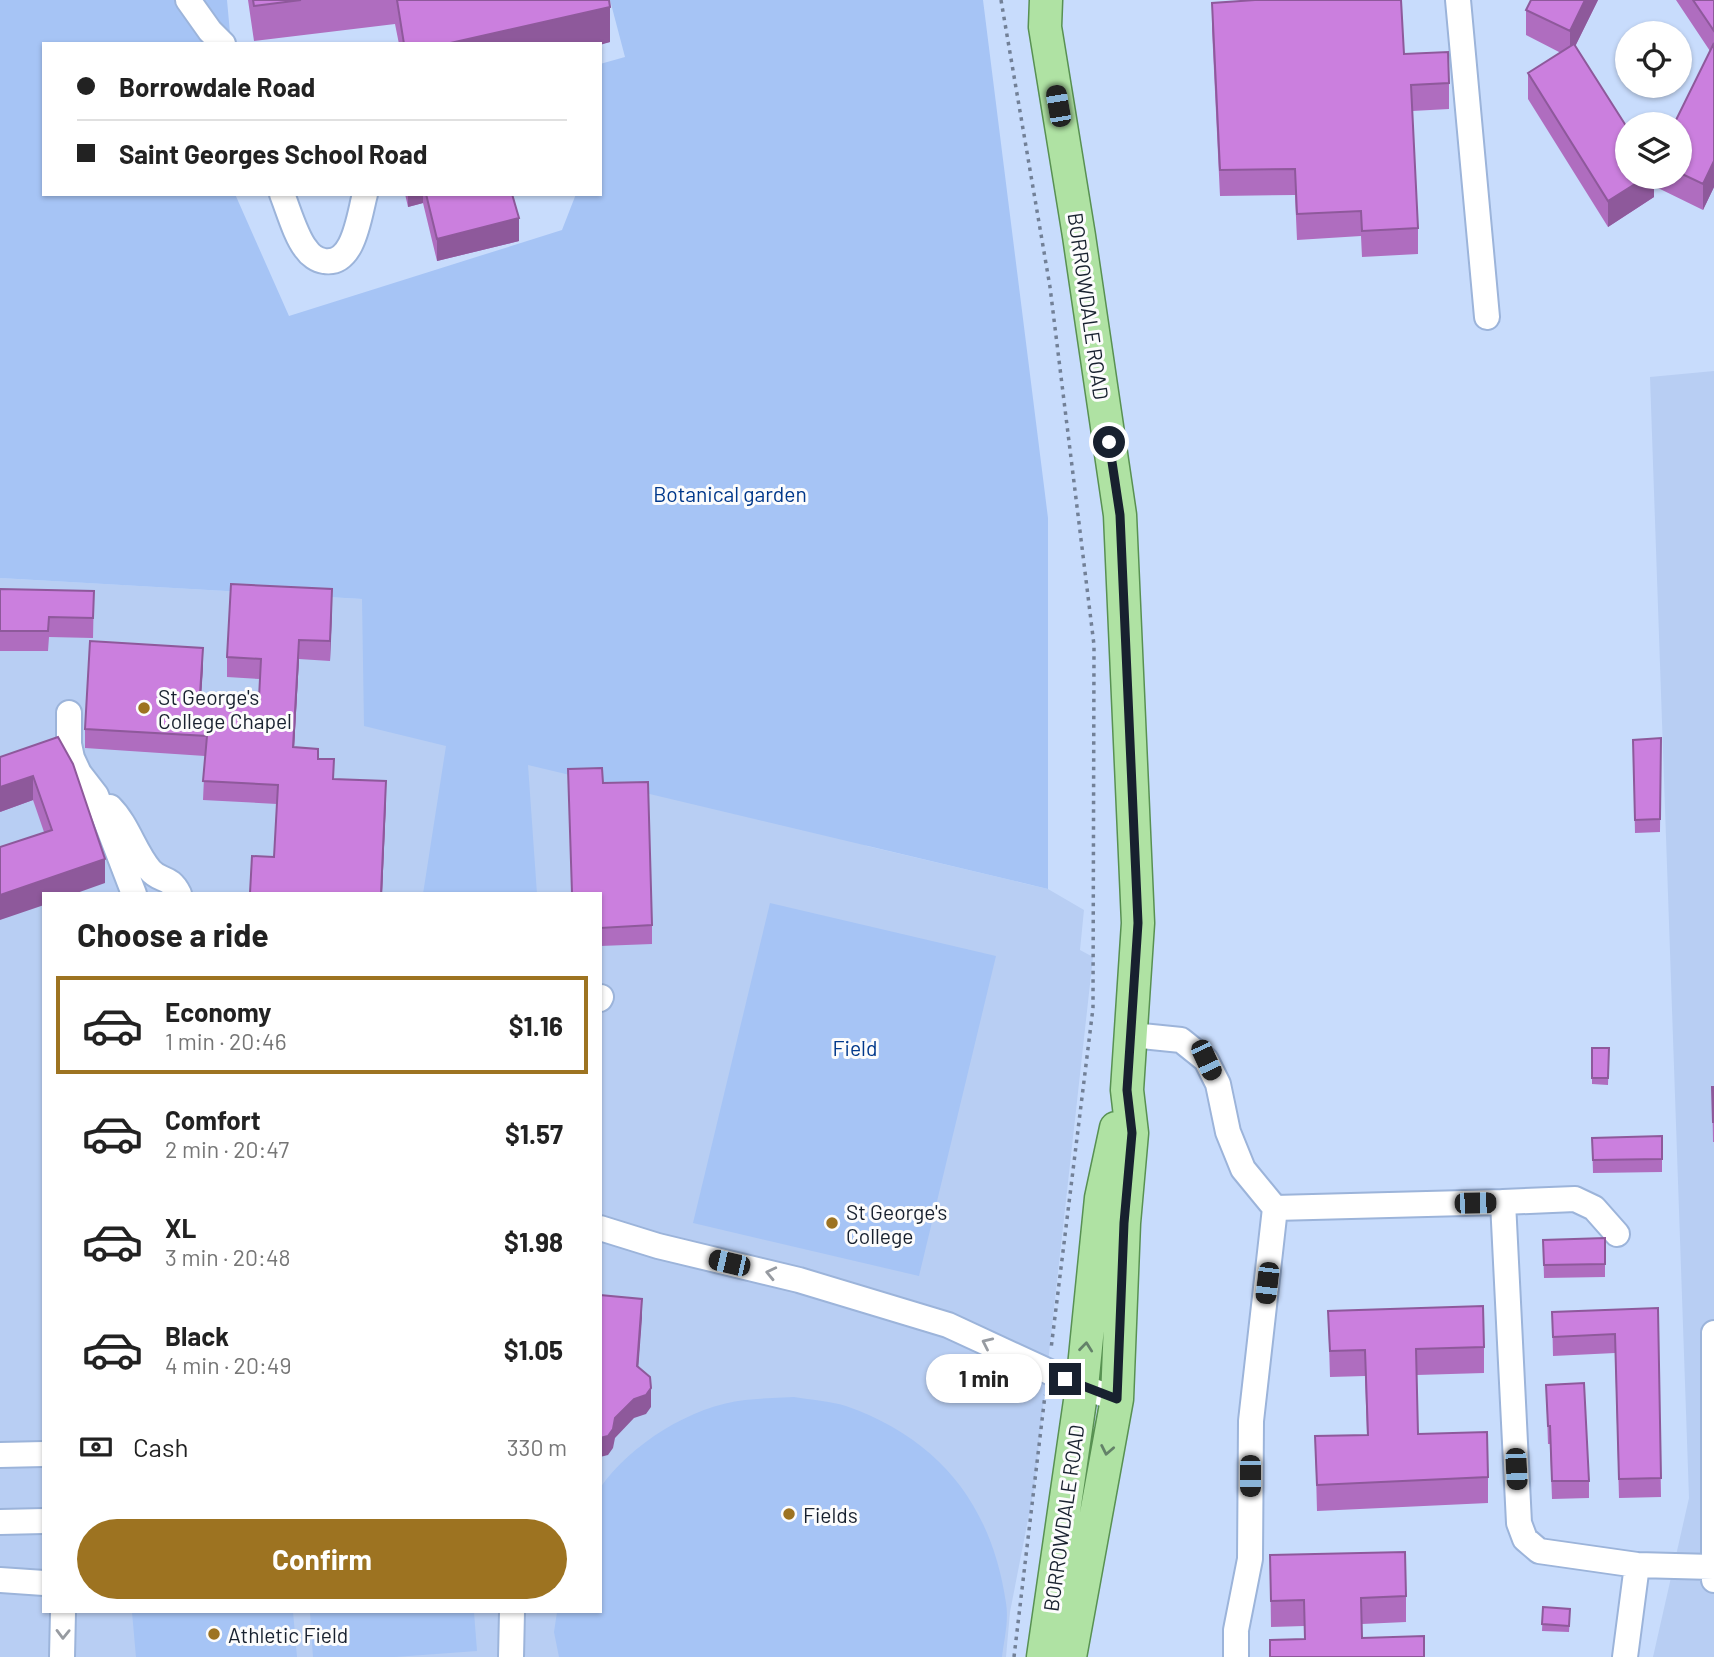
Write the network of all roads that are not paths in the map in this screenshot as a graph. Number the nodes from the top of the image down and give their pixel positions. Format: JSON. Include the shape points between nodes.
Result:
{"nodes":[{"id":1,"x":188,"y":0,"type":"edge"},
{"id":2,"x":1458,"y":0,"type":"edge"},
{"id":3,"x":1042,"y":9,"type":"edge"},
{"id":4,"x":221,"y":42,"type":"edge"},
{"id":5,"x":283,"y":196,"type":"edge"},
{"id":6,"x":364,"y":196,"type":"edge"},
{"id":7,"x":1487,"y":317,"type":"dead end"},
{"id":8,"x":69,"y":713,"type":"dead end"},
{"id":9,"x":96,"y":795,"type":"junction"},
{"id":10,"x":151,"y":872,"type":"junction"},
{"id":11,"x":131,"y":888,"type":"edge"},
{"id":12,"x":178,"y":892,"type":"edge"},
{"id":13,"x":1132,"y":1035,"type":"junction"},
{"id":14,"x":1127,"y":1090,"type":"junction"},
{"id":15,"x":1503,"y":1202,"type":"junction"},
{"id":16,"x":1275,"y":1208,"type":"junction"},
{"id":17,"x":602,"y":1229,"type":"edge"},
{"id":18,"x":1617,"y":1234,"type":"dead end"},
{"id":19,"x":1714,"y":1333,"type":"edge"},
{"id":20,"x":1082,"y":1387,"type":"junction"},
{"id":21,"x":1117,"y":1399,"type":"junction"},
{"id":22,"x":42,"y":1454,"type":"edge"},
{"id":23,"x":0,"y":1455,"type":"edge"},
{"id":24,"x":42,"y":1521,"type":"edge"},
{"id":25,"x":0,"y":1522,"type":"edge"},
{"id":26,"x":1637,"y":1565,"type":"junction"},
{"id":27,"x":1713,"y":1574,"type":"edge"},
{"id":28,"x":0,"y":1580,"type":"edge"},
{"id":29,"x":42,"y":1583,"type":"edge"},
{"id":30,"x":63,"y":1613,"type":"edge"},
{"id":31,"x":512,"y":1613,"type":"edge"},
{"id":32,"x":62,"y":1657,"type":"edge"},
{"id":33,"x":511,"y":1657,"type":"edge"},
{"id":34,"x":1043,"y":1657,"type":"edge"},
{"id":35,"x":1070,"y":1657,"type":"edge"},
{"id":36,"x":1236,"y":1657,"type":"edge"},
{"id":37,"x":1625,"y":1657,"type":"edge"}],
"edges":[{"from":1,"to":4,"type":"street"},
{"from":2,"to":7,"type":"street"},
{"from":3,"to":13,"type":"main road","name":"BORROWDALE ROAD","via":[[1120,515],[1138,923]]},
{"from":5,"to":6,"type":"street","via":[[305,249],[318,260],[331,262],[345,255]]},
{"from":8,"to":9,"type":"street","via":[[72,758]]},
{"from":9,"to":10,"type":"street","via":[[113,810]]},
{"from":9,"to":11,"type":"street"},
{"from":10,"to":11,"type":"street"},
{"from":10,"to":12,"type":"street","via":[[172,881]]},
{"from":13,"to":14,"type":"main road","name":"BORROWDALE ROAD"},
{"from":13,"to":16,"type":"street","via":[[1181,1040],[1206,1060],[1218,1084],[1228,1132],[1243,1169]]},
{"from":20,"to":14,"type":"main road","name":"BORROWDALE ROAD","one_way":true,"via":[[1101,1198]]},
{"from":14,"to":21,"type":"main road","name":"BORROWDALE ROAD","via":[[1132,1133]]},
{"from":15,"to":16,"type":"street"},
{"from":15,"to":18,"type":"street","via":[[1576,1199],[1594,1208]]},
{"from":15,"to":26,"type":"street","via":[[1519,1522],[1525,1539],[1539,1551]]},
{"from":16,"to":36,"type":"street","via":[[1251,1421],[1250,1559],[1236,1630]]},
{"from":20,"to":17,"type":"street","one_way":true,"via":[[948,1325],[800,1280],[658,1247]]},
{"from":19,"to":27,"type":"street"},
{"from":20,"to":21,"type":"street"},
{"from":20,"to":34,"type":"main road","name":"BORROWDALE ROAD"},
{"from":21,"to":35,"type":"main road","name":"BORROWDALE ROAD","one_way":true},
{"from":22,"to":23,"type":"street"},
{"from":24,"to":25,"type":"street"},
{"from":26,"to":27,"type":"street"},
{"from":26,"to":37,"type":"street"},
{"from":28,"to":29,"type":"street"},
{"from":30,"to":32,"type":"street","one_way":true},
{"from":31,"to":33,"type":"street"}]}
